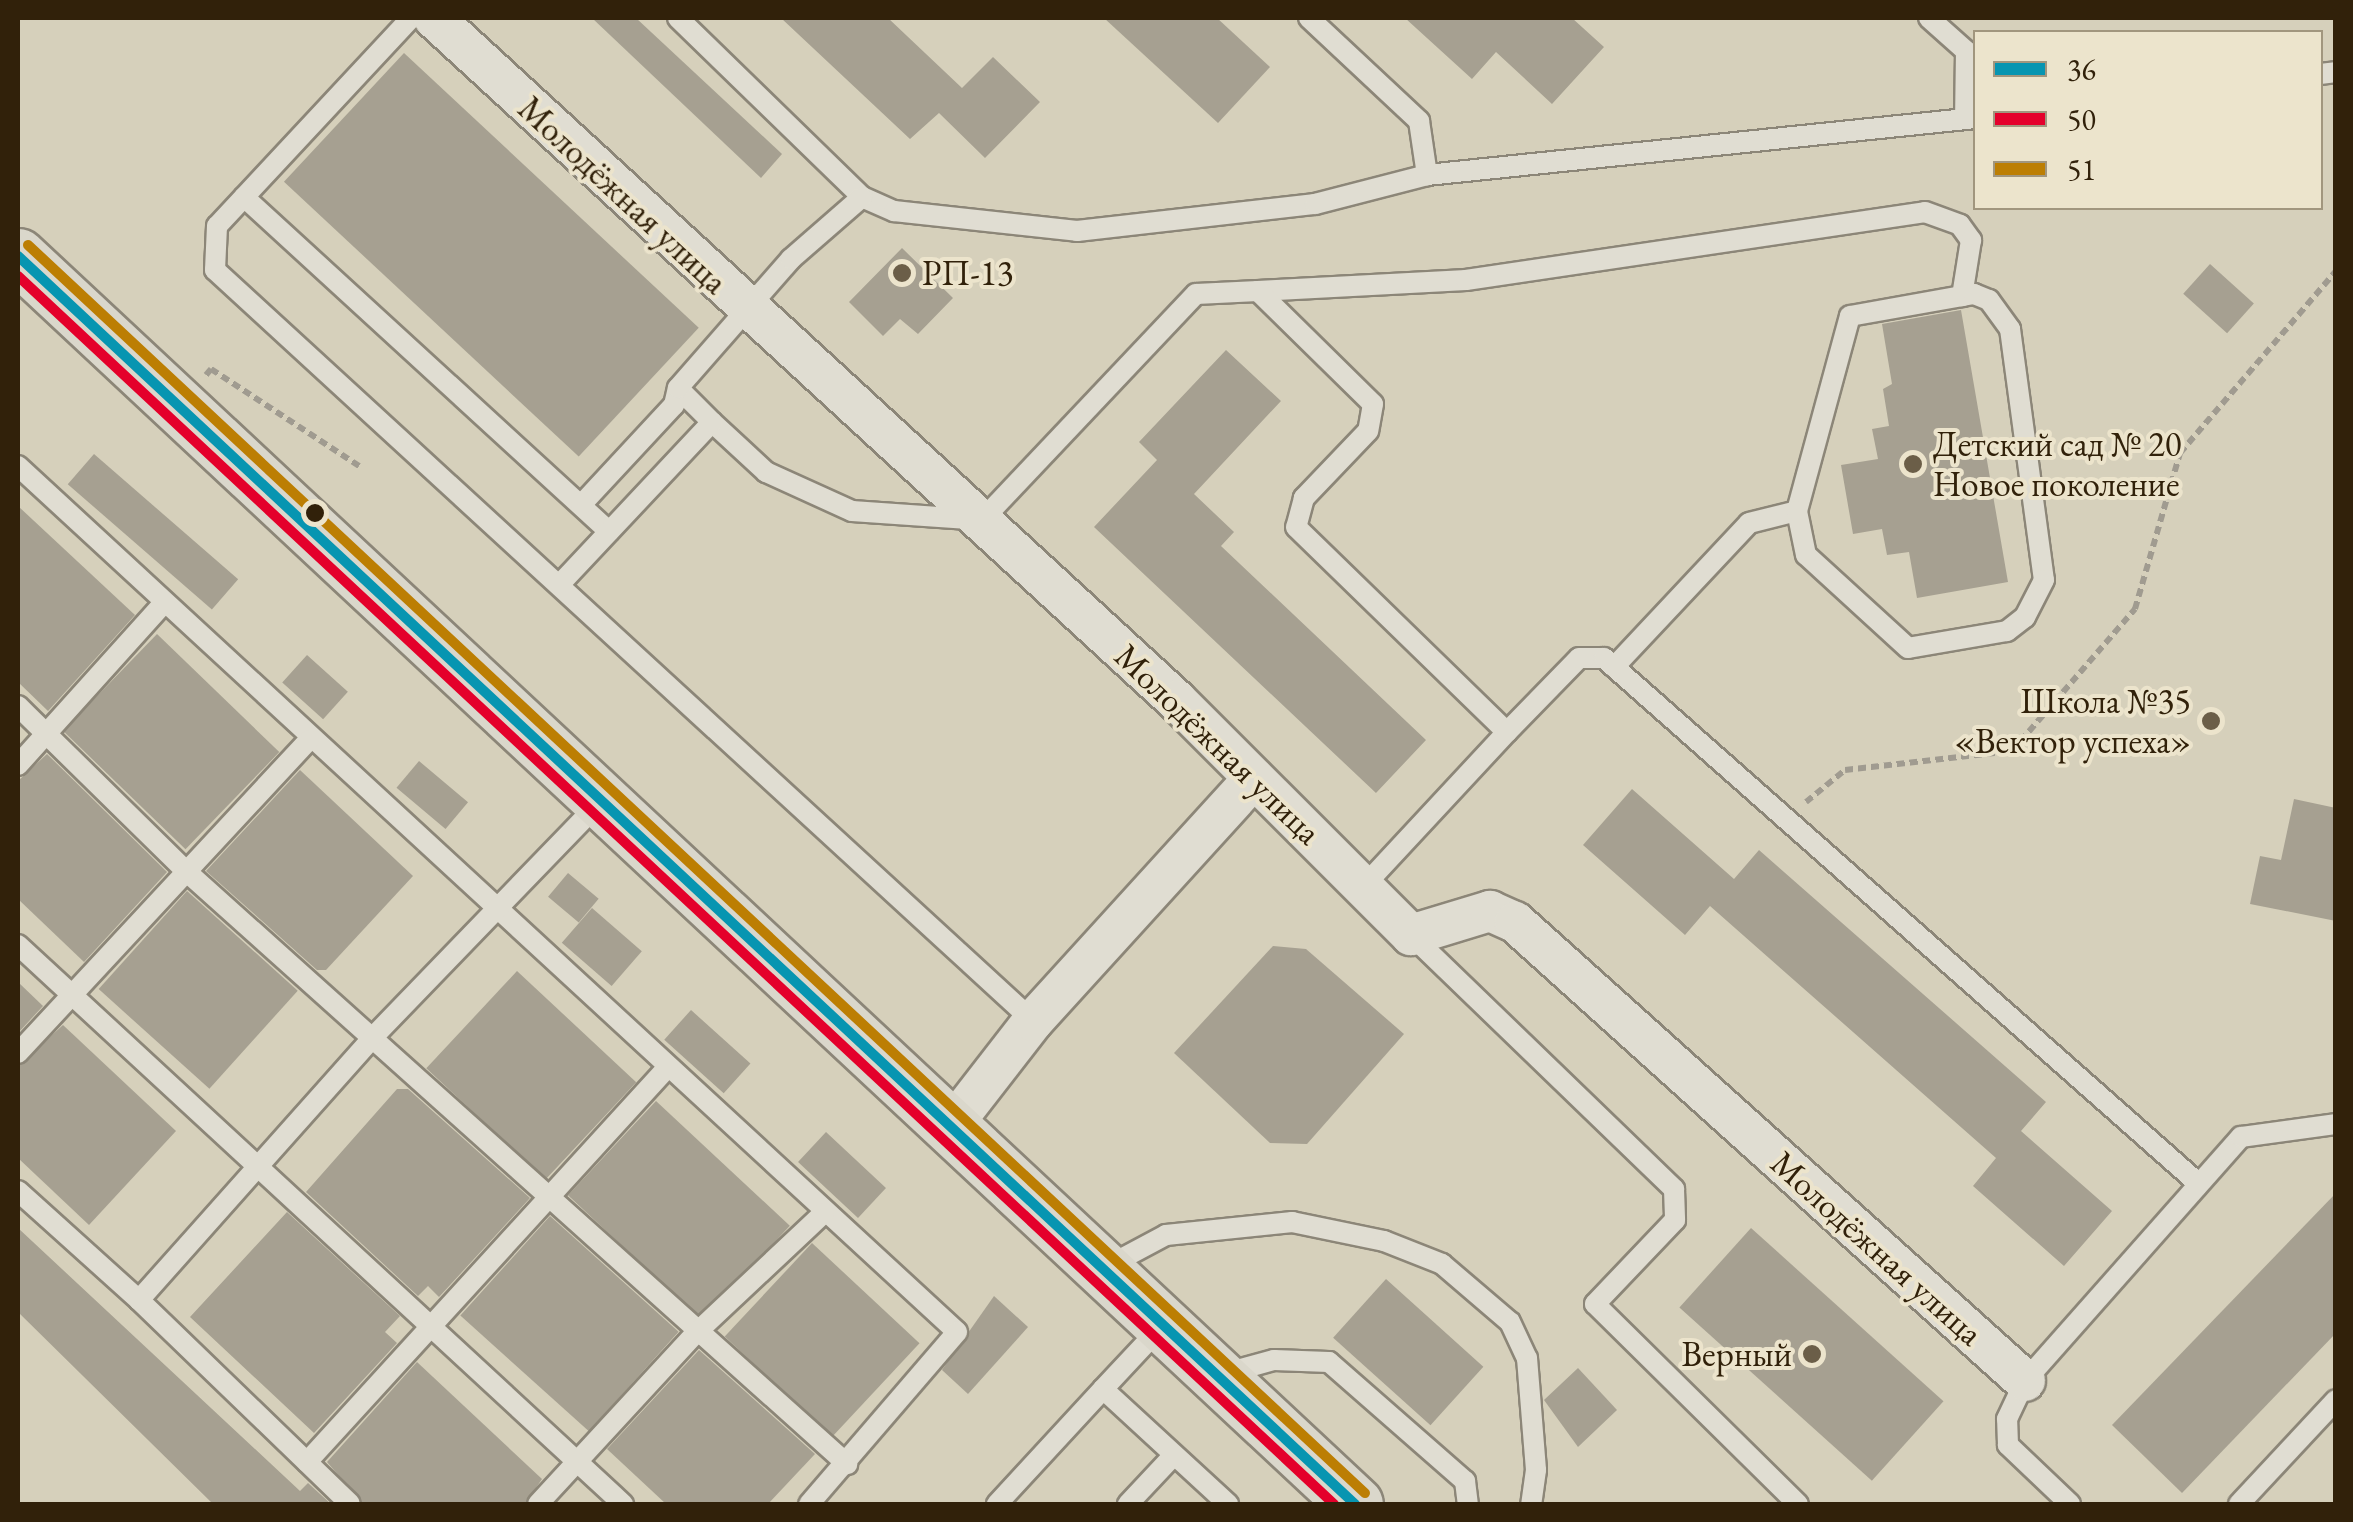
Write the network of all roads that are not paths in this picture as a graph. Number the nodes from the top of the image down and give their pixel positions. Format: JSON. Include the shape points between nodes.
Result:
{"nodes":[{"id":1,"x":411,"y":18,"type":"edge"},
{"id":2,"x":434,"y":18,"type":"edge"},
{"id":3,"x":678,"y":18,"type":"edge"},
{"id":4,"x":1309,"y":18,"type":"edge"},
{"id":5,"x":1930,"y":18,"type":"edge"},
{"id":6,"x":1970,"y":119,"type":"edge"},
{"id":7,"x":1427,"y":176,"type":"junction"},
{"id":8,"x":244,"y":197,"type":"junction"},
{"id":9,"x":862,"y":197,"type":"junction"},
{"id":10,"x":18,"y":256,"type":"edge"},
{"id":11,"x":1258,"y":291,"type":"junction"},
{"id":12,"x":1962,"y":296,"type":"junction"},
{"id":13,"x":746,"y":310,"type":"junction"},
{"id":14,"x":678,"y":388,"type":"junction"},
{"id":15,"x":712,"y":422,"type":"junction"},
{"id":16,"x":18,"y":467,"type":"edge"},
{"id":17,"x":581,"y":505,"type":"junction"},
{"id":18,"x":1797,"y":511,"type":"junction"},
{"id":19,"x":982,"y":520,"type":"junction"},
{"id":20,"x":610,"y":532,"type":"junction"},
{"id":21,"x":560,"y":584,"type":"junction"},
{"id":22,"x":164,"y":602,"type":"junction"},
{"id":23,"x":1614,"y":667,"type":"junction"},
{"id":24,"x":18,"y":706,"type":"edge"},
{"id":25,"x":47,"y":732,"type":"junction"},
{"id":26,"x":1507,"y":732,"type":"junction"},
{"id":27,"x":310,"y":740,"type":"junction"},
{"id":28,"x":18,"y":765,"type":"edge"},
{"id":29,"x":1254,"y":778,"type":"junction"},
{"id":30,"x":599,"y":803,"type":"junction"},
{"id":31,"x":187,"y":872,"type":"junction"},
{"id":32,"x":1362,"y":887,"type":"junction"},
{"id":33,"x":496,"y":914,"type":"junction"},
{"id":34,"x":1411,"y":935,"type":"junction"},
{"id":35,"x":18,"y":945,"type":"edge"},
{"id":36,"x":72,"y":995,"type":"junction"},
{"id":37,"x":1033,"y":1021,"type":"junction"},
{"id":38,"x":376,"y":1034,"type":"junction"},
{"id":39,"x":18,"y":1053,"type":"edge"},
{"id":40,"x":668,"y":1067,"type":"junction"},
{"id":41,"x":2336,"y":1124,"type":"edge"},
{"id":42,"x":950,"y":1128,"type":"junction"},
{"id":43,"x":258,"y":1171,"type":"junction"},
{"id":44,"x":2199,"y":1184,"type":"junction"},
{"id":45,"x":18,"y":1191,"type":"edge"},
{"id":46,"x":550,"y":1195,"type":"junction"},
{"id":47,"x":824,"y":1212,"type":"junction"},
{"id":48,"x":1100,"y":1270,"type":"junction"},
{"id":49,"x":139,"y":1300,"type":"junction"},
{"id":50,"x":1160,"y":1327,"type":"junction"},
{"id":51,"x":432,"y":1333,"type":"junction"},
{"id":52,"x":695,"y":1334,"type":"junction"},
{"id":53,"x":1213,"y":1376,"type":"junction"},
{"id":54,"x":2024,"y":1382,"type":"junction"},
{"id":55,"x":1102,"y":1390,"type":"junction"},
{"id":56,"x":2336,"y":1400,"type":"edge"},
{"id":57,"x":1174,"y":1454,"type":"junction"},
{"id":58,"x":307,"y":1462,"type":"junction"},
{"id":59,"x":578,"y":1463,"type":"junction"},
{"id":60,"x":846,"y":1464,"type":"junction"},
{"id":61,"x":350,"y":1504,"type":"edge"},
{"id":62,"x":538,"y":1504,"type":"edge"},
{"id":63,"x":622,"y":1504,"type":"edge"},
{"id":64,"x":808,"y":1504,"type":"edge"},
{"id":65,"x":997,"y":1504,"type":"edge"},
{"id":66,"x":1128,"y":1504,"type":"edge"},
{"id":67,"x":1228,"y":1504,"type":"edge"},
{"id":68,"x":1355,"y":1504,"type":"edge"},
{"id":69,"x":1468,"y":1504,"type":"edge"},
{"id":70,"x":1531,"y":1504,"type":"edge"},
{"id":71,"x":1798,"y":1504,"type":"edge"},
{"id":72,"x":2070,"y":1504,"type":"edge"},
{"id":73,"x":2238,"y":1504,"type":"edge"}],
"edges":[{"from":1,"to":8,"type":"lane"},
{"from":2,"to":13,"type":"street","name":"Молодёжная улица"},
{"from":3,"to":9,"type":"lane"},
{"from":4,"to":7,"type":"lane","via":[[1419,121]]},
{"from":5,"to":6,"type":"lane","via":[[1966,51]]},
{"from":6,"to":7,"type":"lane"},
{"from":7,"to":9,"type":"lane","via":[[1315,204],[1077,230],[894,211]]},
{"from":8,"to":17,"type":"lane"},
{"from":8,"to":21,"type":"lane","via":[[212,237],[215,270]]},
{"from":9,"to":13,"type":"lane"},
{"from":10,"to":30,"type":"main road"},
{"from":11,"to":12,"type":"lane","via":[[1466,280],[1924,212],[1960,225],[1971,240]]},
{"from":11,"to":19,"type":"lane","via":[[1196,294]]},
{"from":11,"to":26,"type":"lane","via":[[1374,404],[1368,431],[1304,498],[1296,527]]},
{"from":12,"to":18,"type":"lane","via":[[1850,316]]},
{"from":12,"to":18,"type":"lane","via":[[1989,300],[2010,330],[2044,580],[2032,608],[2007,630],[1908,648],[1806,555]]},
{"from":13,"to":14,"type":"lane"},
{"from":13,"to":19,"type":"street","name":"Молодёжная улица"},
{"from":14,"to":15,"type":"lane"},
{"from":14,"to":17,"type":"lane","via":[[674,405]]},
{"from":15,"to":19,"type":"lane","via":[[766,472],[852,511]]},
{"from":15,"to":20,"type":"lane"},
{"from":16,"to":22,"type":"lane"},
{"from":17,"to":20,"type":"lane"},
{"from":18,"to":23,"type":"lane","via":[[1749,523]]},
{"from":19,"to":29,"type":"street","name":"Молодёжная улица"},
{"from":20,"to":21,"type":"lane"},
{"from":21,"to":37,"type":"lane"},
{"from":22,"to":25,"type":"lane"},
{"from":22,"to":27,"type":"lane"},
{"from":23,"to":26,"type":"lane","via":[[1596,655],[1578,658]]},
{"from":23,"to":44,"type":"lane"},
{"from":24,"to":25,"type":"lane"},
{"from":25,"to":28,"type":"lane"},
{"from":25,"to":31,"type":"lane"},
{"from":26,"to":32,"type":"lane"},
{"from":27,"to":31,"type":"lane"},
{"from":27,"to":33,"type":"lane"},
{"from":29,"to":32,"type":"street","name":"Молодёжная улица"},
{"from":29,"to":37,"type":"street"},
{"from":30,"to":33,"type":"lane"},
{"from":30,"to":42,"type":"main road"},
{"from":31,"to":36,"type":"lane"},
{"from":31,"to":38,"type":"lane"},
{"from":32,"to":34,"type":"street","name":"Молодёжная улица"},
{"from":33,"to":38,"type":"lane"},
{"from":33,"to":40,"type":"lane"},
{"from":34,"to":54,"type":"street","name":"Молодёжная улица","via":[[1490,911],[1515,922]]},
{"from":34,"to":71,"type":"lane","via":[[1674,1190],[1675,1220],[1595,1304]]},
{"from":35,"to":36,"type":"lane"},
{"from":36,"to":39,"type":"lane"},
{"from":36,"to":43,"type":"lane"},
{"from":37,"to":42,"type":"street"},
{"from":38,"to":43,"type":"lane"},
{"from":38,"to":46,"type":"lane"},
{"from":40,"to":46,"type":"lane"},
{"from":40,"to":47,"type":"lane"},
{"from":41,"to":44,"type":"lane","via":[[2254,1130]]},
{"from":42,"to":48,"type":"main road"},
{"from":43,"to":49,"type":"lane"},
{"from":43,"to":51,"type":"lane"},
{"from":44,"to":54,"type":"lane"},
{"from":45,"to":49,"type":"lane"},
{"from":46,"to":51,"type":"lane"},
{"from":46,"to":52,"type":"lane"},
{"from":47,"to":52,"type":"lane"},
{"from":47,"to":60,"type":"lane","via":[[957,1332]]},
{"from":48,"to":50,"type":"main road"},
{"from":48,"to":70,"type":"lane","via":[[1166,1235],[1292,1222],[1384,1241],[1442,1264],[1510,1322],[1527,1358],[1536,1470]]},
{"from":49,"to":58,"type":"lane"},
{"from":50,"to":53,"type":"main road"},
{"from":50,"to":55,"type":"lane"},
{"from":51,"to":58,"type":"lane"},
{"from":51,"to":59,"type":"lane"},
{"from":52,"to":59,"type":"lane"},
{"from":52,"to":60,"type":"lane"},
{"from":53,"to":68,"type":"main road"},
{"from":53,"to":69,"type":"lane","via":[[1274,1360],[1329,1362],[1455,1470]]},
{"from":54,"to":72,"type":"lane","via":[[2007,1418],[2008,1445]]},
{"from":55,"to":57,"type":"lane"},
{"from":55,"to":65,"type":"lane"},
{"from":56,"to":73,"type":"lane"},
{"from":57,"to":66,"type":"lane"},
{"from":57,"to":67,"type":"lane"},
{"from":58,"to":61,"type":"lane"},
{"from":59,"to":62,"type":"lane"},
{"from":59,"to":63,"type":"lane"},
{"from":60,"to":64,"type":"lane"}]}
